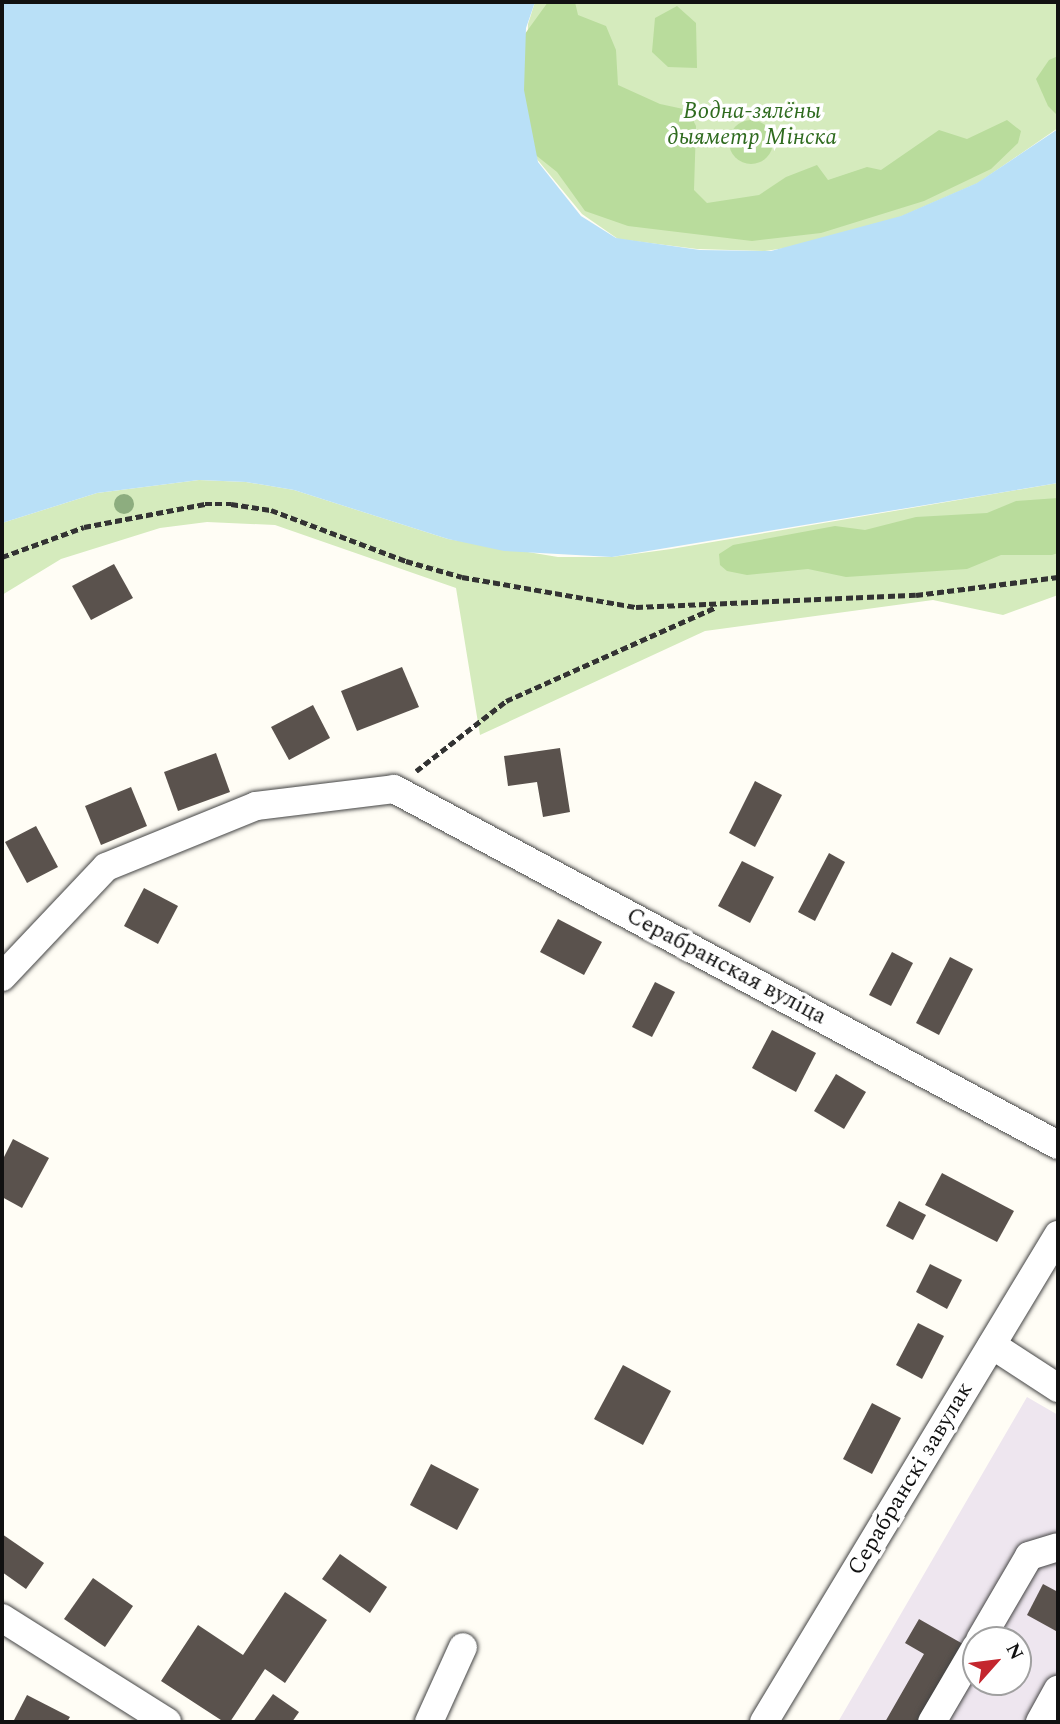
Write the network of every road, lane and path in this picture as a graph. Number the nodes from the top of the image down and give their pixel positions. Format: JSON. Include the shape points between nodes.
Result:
{"nodes":[{"id":1,"x":2,"y":557,"type":"edge"},
{"id":2,"x":1058,"y":577,"type":"edge"},
{"id":3,"x":718,"y":607,"type":"junction"},
{"id":4,"x":394,"y":789,"type":"junction"},
{"id":5,"x":2,"y":977,"type":"edge"},
{"id":6,"x":1058,"y":1145,"type":"edge"},
{"id":7,"x":1058,"y":1235,"type":"edge"},
{"id":8,"x":992,"y":1345,"type":"junction"},
{"id":9,"x":1058,"y":1388,"type":"edge"},
{"id":10,"x":1058,"y":1547,"type":"edge"},
{"id":11,"x":2,"y":1618,"type":"edge"},
{"id":12,"x":988,"y":1626,"type":"edge"},
{"id":13,"x":463,"y":1647,"type":"dead end"},
{"id":14,"x":962,"y":1671,"type":"edge"},
{"id":15,"x":1058,"y":1690,"type":"edge"},
{"id":16,"x":167,"y":1722,"type":"edge"},
{"id":17,"x":429,"y":1722,"type":"edge"},
{"id":18,"x":764,"y":1722,"type":"edge"},
{"id":19,"x":932,"y":1722,"type":"edge"},
{"id":20,"x":1040,"y":1722,"type":"edge"}],
"edges":[{"from":1,"to":3,"type":"path","via":[[84,527],[231,503],[271,510],[462,577],[636,607]]},
{"from":2,"to":3,"type":"path","via":[[916,595]]},
{"from":3,"to":4,"type":"path","via":[[506,701]]},
{"from":4,"to":5,"type":"street","via":[[256,806],[106,867]]},
{"from":4,"to":6,"type":"street","name":"Серабранская вуліца"},
{"from":7,"to":8,"type":"street","name":"Серабранскі завулак"},
{"from":8,"to":9,"type":"street"},
{"from":8,"to":18,"type":"street","name":"Серабранскі завулак"},
{"from":10,"to":12,"type":"street","via":[[1029,1556]]},
{"from":11,"to":16,"type":"street"},
{"from":13,"to":17,"type":"street"},
{"from":14,"to":19,"type":"street"},
{"from":15,"to":20,"type":"street"}]}
